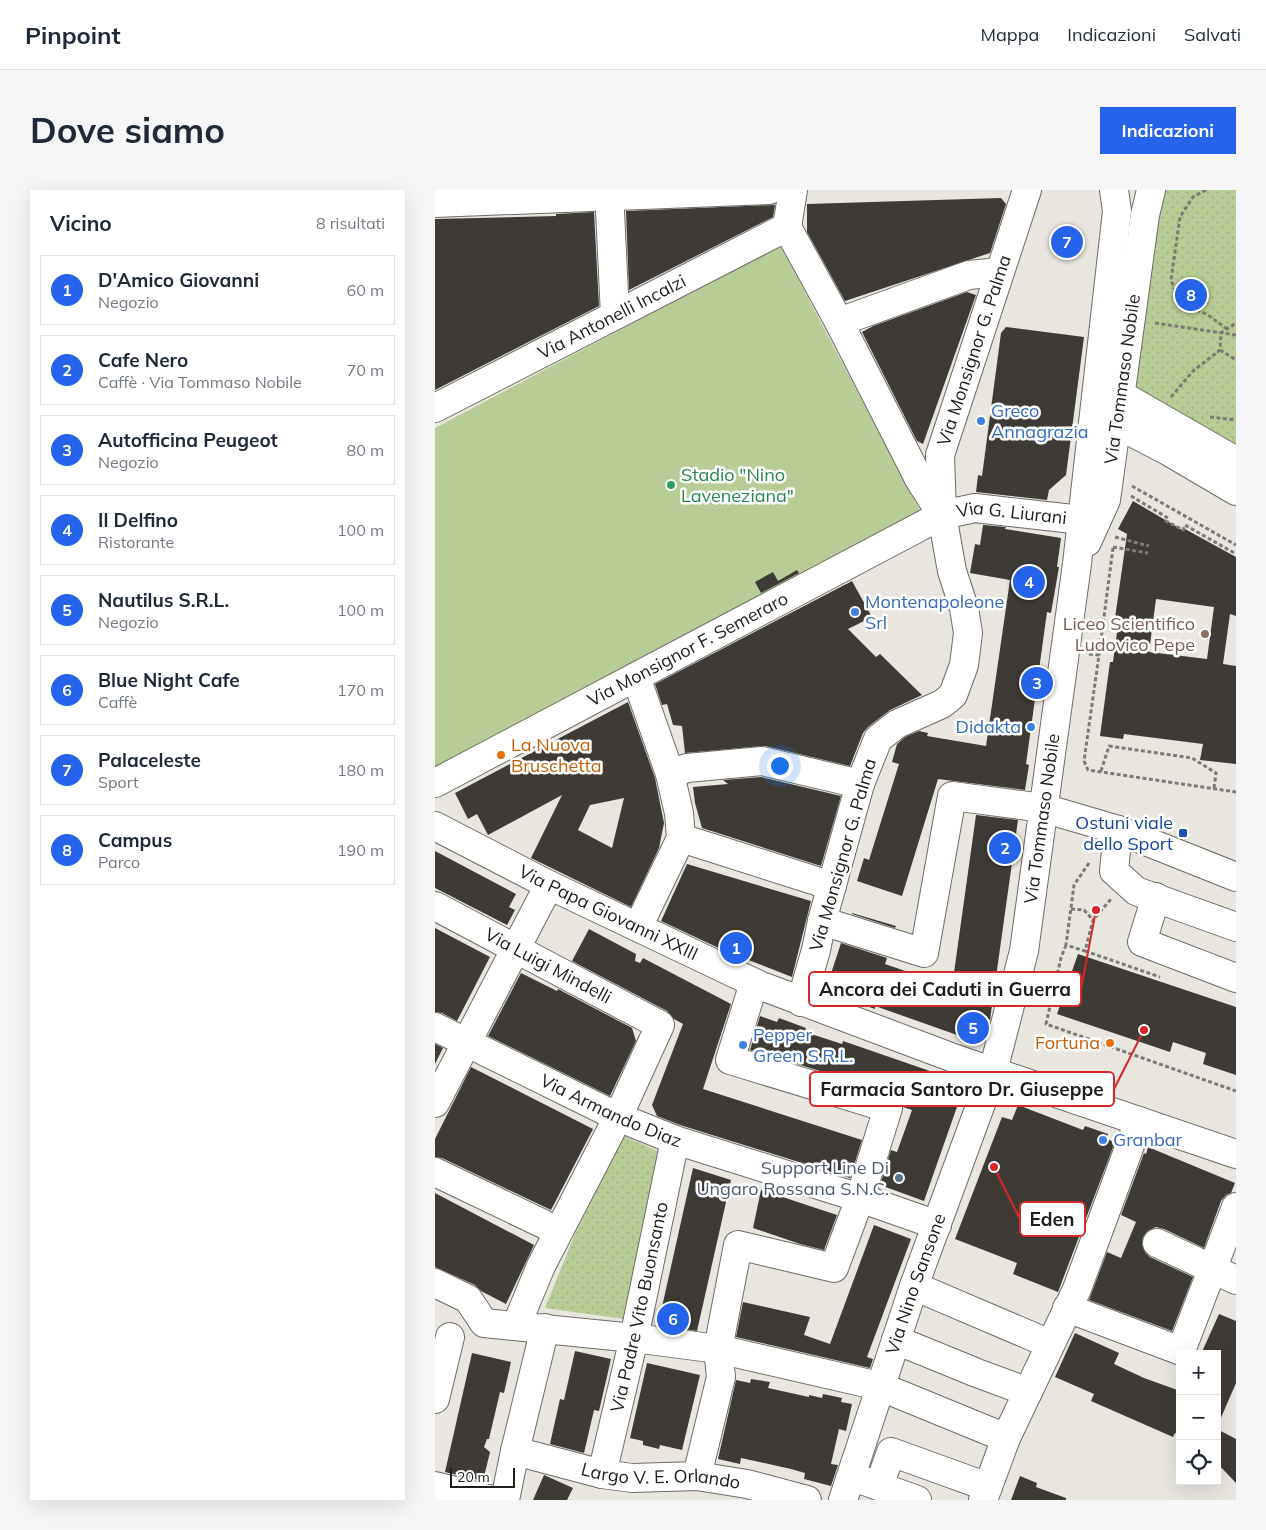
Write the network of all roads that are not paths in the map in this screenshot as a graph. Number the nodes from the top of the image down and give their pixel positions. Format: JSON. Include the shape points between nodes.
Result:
{"nodes":[{"id":1,"x":769,"y":190,"type":"edge"},
{"id":2,"x":793,"y":190,"type":"edge"},
{"id":3,"x":1027,"y":190,"type":"edge"},
{"id":4,"x":1114,"y":190,"type":"edge"},
{"id":5,"x":1151,"y":190,"type":"edge"},
{"id":6,"x":609,"y":193,"type":"edge"},
{"id":7,"x":435,"y":203,"type":"edge"},
{"id":8,"x":787,"y":227,"type":"junction"},
{"id":9,"x":999,"y":272,"type":"junction"},
{"id":10,"x":615,"y":315,"type":"junction"},
{"id":11,"x":839,"y":322,"type":"junction"},
{"id":12,"x":1121,"y":395,"type":"junction"},
{"id":13,"x":435,"y":408,"type":"edge"},
{"id":14,"x":1116,"y":424,"type":"junction"},
{"id":15,"x":1236,"y":461,"type":"edge"},
{"id":16,"x":1236,"y":491,"type":"edge"},
{"id":17,"x":942,"y":516,"type":"junction"},
{"id":18,"x":1082,"y":520,"type":"junction"},
{"id":19,"x":1077,"y":564,"type":"junction"},
{"id":20,"x":636,"y":678,"type":"junction"},
{"id":21,"x":670,"y":774,"type":"junction"},
{"id":22,"x":435,"y":783,"type":"edge"},
{"id":23,"x":860,"y":784,"type":"junction"},
{"id":24,"x":1043,"y":808,"type":"junction"},
{"id":25,"x":435,"y":826,"type":"edge"},
{"id":26,"x":1118,"y":830,"type":"junction"},
{"id":27,"x":681,"y":838,"type":"junction"},
{"id":28,"x":1236,"y":877,"type":"edge"},
{"id":29,"x":549,"y":885,"type":"junction"},
{"id":30,"x":833,"y":886,"type":"junction"},
{"id":31,"x":1156,"y":897,"type":"junction"},
{"id":32,"x":435,"y":906,"type":"edge"},
{"id":33,"x":822,"y":921,"type":"junction"},
{"id":34,"x":637,"y":927,"type":"junction"},
{"id":35,"x":1236,"y":927,"type":"edge"},
{"id":36,"x":517,"y":948,"type":"junction"},
{"id":37,"x":1236,"y":978,"type":"edge"},
{"id":38,"x":754,"y":983,"type":"junction"},
{"id":39,"x":801,"y":1002,"type":"junction"},
{"id":40,"x":435,"y":1027,"type":"edge"},
{"id":41,"x":466,"y":1044,"type":"junction"},
{"id":42,"x":993,"y":1071,"type":"junction"},
{"id":43,"x":435,"y":1103,"type":"edge"},
{"id":44,"x":618,"y":1117,"type":"junction"},
{"id":45,"x":1139,"y":1121,"type":"junction"},
{"id":46,"x":675,"y":1140,"type":"junction"},
{"id":47,"x":1236,"y":1154,"type":"edge"},
{"id":48,"x":435,"y":1172,"type":"edge"},
{"id":49,"x":859,"y":1198,"type":"junction"},
{"id":50,"x":1236,"y":1207,"type":"edge"},
{"id":51,"x":937,"y":1226,"type":"junction"},
{"id":52,"x":558,"y":1231,"type":"junction"},
{"id":53,"x":1157,"y":1243,"type":"dead end"},
{"id":54,"x":1224,"y":1274,"type":"edge"},
{"id":55,"x":435,"y":1283,"type":"edge"},
{"id":56,"x":914,"y":1286,"type":"junction"},
{"id":57,"x":1067,"y":1308,"type":"junction"},
{"id":58,"x":484,"y":1323,"type":"junction"},
{"id":59,"x":516,"y":1326,"type":"junction"},
{"id":60,"x":545,"y":1328,"type":"junction"},
{"id":61,"x":442,"y":1336,"type":"edge"},
{"id":62,"x":635,"y":1338,"type":"junction"},
{"id":63,"x":896,"y":1340,"type":"junction"},
{"id":64,"x":1049,"y":1346,"type":"junction"},
{"id":65,"x":718,"y":1349,"type":"junction"},
{"id":66,"x":879,"y":1386,"type":"junction"},
{"id":67,"x":1028,"y":1392,"type":"junction"},
{"id":68,"x":435,"y":1399,"type":"edge"},
{"id":69,"x":1007,"y":1438,"type":"junction"},
{"id":70,"x":515,"y":1451,"type":"junction"},
{"id":71,"x":602,"y":1474,"type":"junction"},
{"id":72,"x":697,"y":1476,"type":"junction"},
{"id":73,"x":435,"y":1486,"type":"edge"},
{"id":74,"x":879,"y":1486,"type":"junction"},
{"id":75,"x":847,"y":1488,"type":"edge"},
{"id":76,"x":630,"y":1489,"type":"edge"},
{"id":77,"x":744,"y":1492,"type":"edge"},
{"id":78,"x":985,"y":1493,"type":"edge"},
{"id":79,"x":493,"y":1500,"type":"edge"},
{"id":80,"x":505,"y":1500,"type":"edge"},
{"id":81,"x":807,"y":1500,"type":"edge"},
{"id":82,"x":917,"y":1500,"type":"edge"}],
"edges":[{"from":1,"to":6,"type":"street"},
{"from":2,"to":8,"type":"street"},
{"from":3,"to":9,"type":"street","name":"Via Monsignor G. Palma"},
{"from":4,"to":18,"type":"street","name":"Via Tommaso Nobile","via":[[1117,211]]},
{"from":5,"to":12,"type":"street","name":"Via Tommaso Nobile"},
{"from":6,"to":7,"type":"street"},
{"from":6,"to":10,"type":"street"},
{"from":8,"to":10,"type":"street","name":"Via Antonelli Incalzi"},
{"from":8,"to":11,"type":"street","name":"Via Monsignor G. Palma"},
{"from":9,"to":11,"type":"street","via":[[969,275]]},
{"from":9,"to":17,"type":"street","name":"Via Monsignor G. Palma","via":[[940,455]]},
{"from":10,"to":13,"type":"street","name":"Via Antonelli Incalzi"},
{"from":11,"to":17,"type":"street","name":"Via Monsignor G. Palma","via":[[919,479]]},
{"from":12,"to":14,"type":"street","name":"Via Tommaso Nobile"},
{"from":12,"to":15,"type":"street"},
{"from":14,"to":16,"type":"street"},
{"from":14,"to":19,"type":"street","name":"Via Tommaso Nobile","via":[[1106,500]]},
{"from":17,"to":18,"type":"street","name":"Via G. Liurani","via":[[975,508]]},
{"from":17,"to":20,"type":"street","name":"Via Monsignor F. Semeraro"},
{"from":17,"to":23,"type":"street","name":"Via Monsignor G. Palma","via":[[968,634],[965,666],[953,695],[942,704],[897,724],[878,739]]},
{"from":18,"to":19,"type":"street","name":"Via Tommaso Nobile"},
{"from":19,"to":24,"type":"street","name":"Via Tommaso Nobile"},
{"from":20,"to":21,"type":"street"},
{"from":20,"to":22,"type":"street","name":"Via Monsignor F. Semeraro"},
{"from":21,"to":23,"type":"street","via":[[687,768],[762,761]]},
{"from":21,"to":27,"type":"street"},
{"from":23,"to":30,"type":"street","name":"Via Monsignor G. Palma"},
{"from":24,"to":26,"type":"street"},
{"from":24,"to":33,"type":"street","via":[[952,796],[924,953]]},
{"from":24,"to":42,"type":"street","name":"Via Tommaso Nobile","via":[[1024,951]]},
{"from":25,"to":29,"type":"street","name":"Via Papa Giovanni XXIII"},
{"from":26,"to":28,"type":"street"},
{"from":26,"to":31,"type":"street","via":[[1114,871],[1136,890]]},
{"from":27,"to":30,"type":"street"},
{"from":27,"to":34,"type":"street"},
{"from":29,"to":34,"type":"street","name":"Via Papa Giovanni XXIII"},
{"from":29,"to":36,"type":"street"},
{"from":30,"to":33,"type":"street","name":"Via Monsignor G. Palma"},
{"from":31,"to":35,"type":"street"},
{"from":31,"to":37,"type":"street","via":[[1142,942]]},
{"from":32,"to":36,"type":"street","name":"Via Luigi Mindelli"},
{"from":33,"to":39,"type":"street","name":"Via Monsignor G. Palma"},
{"from":34,"to":38,"type":"street","name":"Via Papa Giovanni XXIII"},
{"from":36,"to":41,"type":"street"},
{"from":36,"to":44,"type":"street","name":"Via Luigi Mindelli","via":[[660,1025]]},
{"from":38,"to":39,"type":"street","name":"Via Papa Giovanni XXIII"},
{"from":38,"to":49,"type":"street","via":[[730,1060],[888,1108]]},
{"from":39,"to":42,"type":"street","name":"Via Papa Giovanni XXIII"},
{"from":40,"to":41,"type":"street","name":"Via Armando Diaz"},
{"from":41,"to":43,"type":"street"},
{"from":41,"to":44,"type":"street","name":"Via Armando Diaz"},
{"from":42,"to":45,"type":"street","name":"Via Papa Giovanni XXIII"},
{"from":42,"to":51,"type":"street","name":"Via Nino Sansone"},
{"from":44,"to":46,"type":"street","name":"Via Armando Diaz"},
{"from":44,"to":52,"type":"street"},
{"from":45,"to":47,"type":"street","name":"Via Papa Giovanni XXIII"},
{"from":45,"to":57,"type":"street","via":[[1077,1289]]},
{"from":46,"to":49,"type":"street","name":"Via Armando Diaz"},
{"from":46,"to":62,"type":"street","name":"Via Padre Vito Buonsanto"},
{"from":48,"to":52,"type":"street"},
{"from":49,"to":51,"type":"street","name":"Via Armando Diaz"},
{"from":49,"to":65,"type":"street","via":[[834,1268],[738,1245]]},
{"from":50,"to":54,"type":"street"},
{"from":51,"to":56,"type":"street","name":"Via Nino Sansone"},
{"from":52,"to":59,"type":"street"},
{"from":53,"to":54,"type":"street"},
{"from":54,"to":57,"type":"street","via":[[1181,1351]]},
{"from":55,"to":58,"type":"street","via":[[467,1299]]},
{"from":56,"to":63,"type":"street","name":"Via Nino Sansone"},
{"from":56,"to":64,"type":"street"},
{"from":57,"to":64,"type":"street"},
{"from":58,"to":59,"type":"street"},
{"from":58,"to":61,"type":"street"},
{"from":59,"to":60,"type":"street"},
{"from":60,"to":62,"type":"street"},
{"from":60,"to":70,"type":"street"},
{"from":61,"to":68,"type":"street"},
{"from":62,"to":65,"type":"street"},
{"from":62,"to":71,"type":"street","name":"Via Padre Vito Buonsanto"},
{"from":63,"to":66,"type":"street","name":"Via Nino Sansone"},
{"from":63,"to":67,"type":"street"},
{"from":64,"to":67,"type":"street"},
{"from":65,"to":66,"type":"street"},
{"from":65,"to":72,"type":"street","via":[[721,1377]]},
{"from":66,"to":69,"type":"street"},
{"from":66,"to":75,"type":"street","name":"Via Nino Sansone"},
{"from":67,"to":69,"type":"street"},
{"from":69,"to":78,"type":"street"},
{"from":70,"to":71,"type":"street","name":"Largo V. E. Orlando"},
{"from":70,"to":80,"type":"street"},
{"from":71,"to":76,"type":"street","name":"Largo V. E. Orlando"},
{"from":72,"to":76,"type":"street","name":"Largo V. E. Orlando"},
{"from":72,"to":77,"type":"street","name":"Largo V. E. Orlando"},
{"from":73,"to":79,"type":"street"},
{"from":74,"to":75,"type":"street"},
{"from":74,"to":78,"type":"street","via":[[891,1452]]},
{"from":74,"to":82,"type":"street"},
{"from":77,"to":81,"type":"street","name":"Largo V. E. Orlando"}]}
